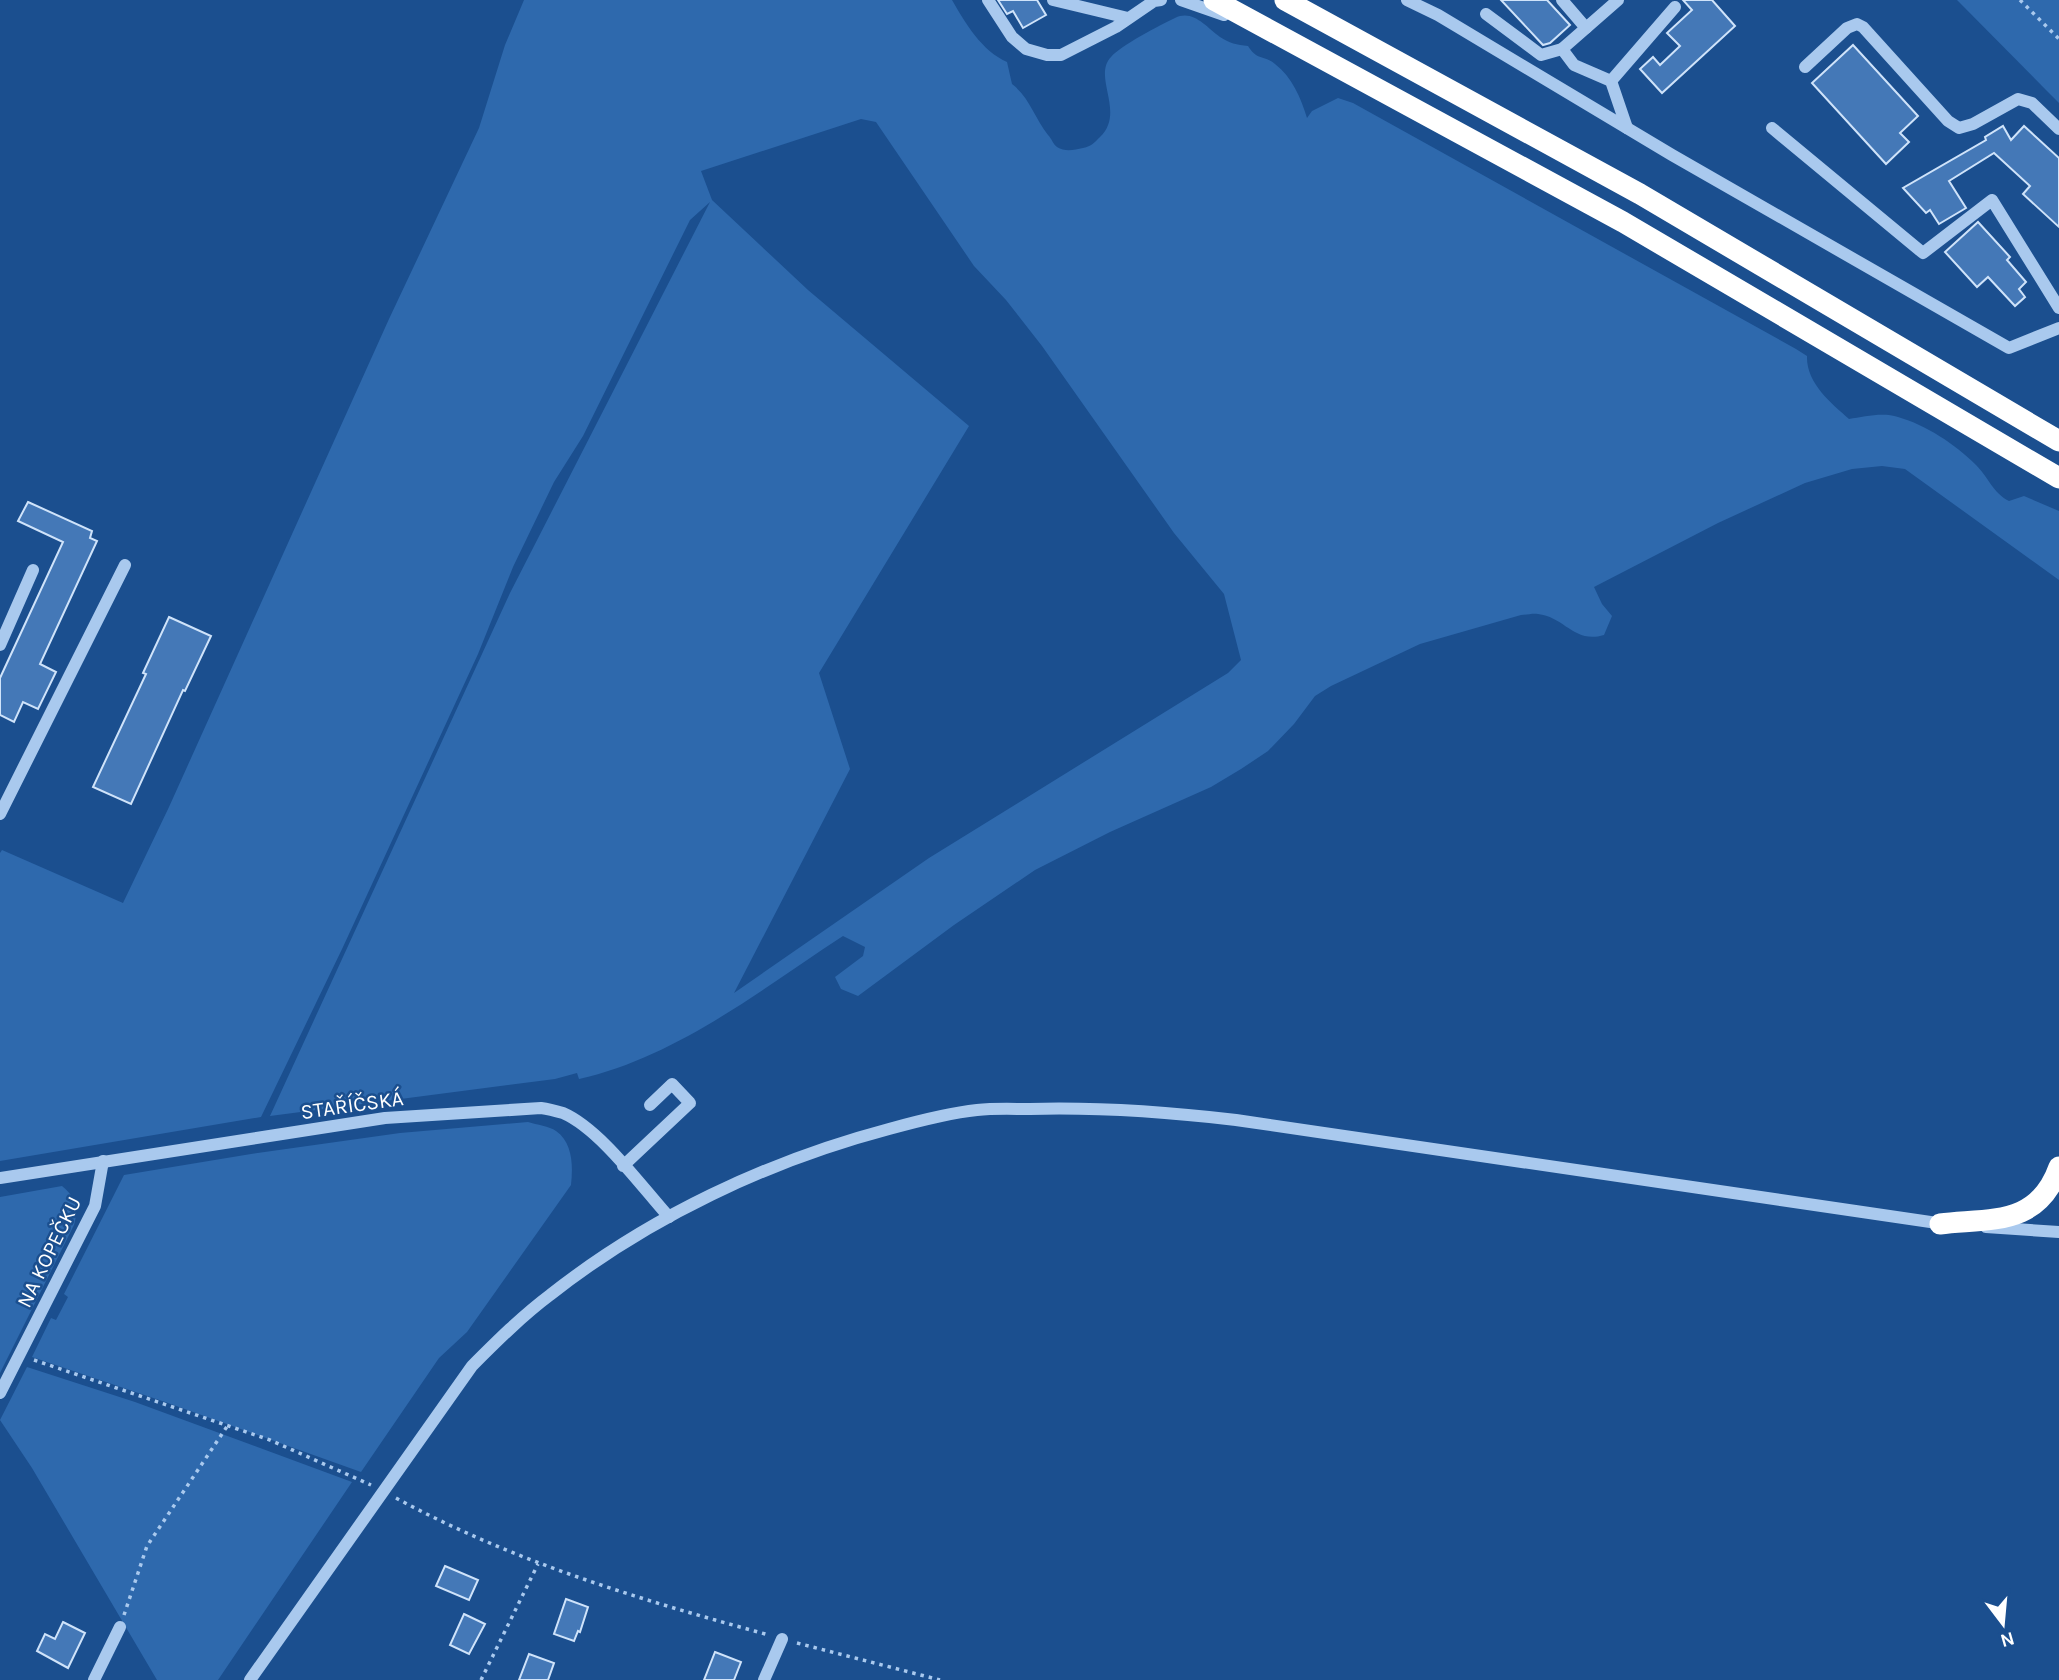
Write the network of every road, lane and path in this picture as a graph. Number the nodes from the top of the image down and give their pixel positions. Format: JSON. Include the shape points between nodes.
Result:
{"nodes":[{"id":1,"x":988,"y":0,"type":"edge"},
{"id":2,"x":1053,"y":0,"type":"edge"},
{"id":3,"x":1161,"y":0,"type":"edge"},
{"id":4,"x":1181,"y":0,"type":"edge"},
{"id":5,"x":1213,"y":0,"type":"edge"},
{"id":6,"x":1285,"y":0,"type":"edge"},
{"id":7,"x":1406,"y":0,"type":"edge"},
{"id":8,"x":1562,"y":0,"type":"edge"},
{"id":9,"x":1618,"y":0,"type":"edge"},
{"id":10,"x":2020,"y":0,"type":"edge"},
{"id":11,"x":1675,"y":7,"type":"dead end"},
{"id":12,"x":1486,"y":15,"type":"dead end"},
{"id":13,"x":1128,"y":18,"type":"junction"},
{"id":14,"x":1586,"y":28,"type":"junction"},
{"id":15,"x":2059,"y":39,"type":"edge"},
{"id":16,"x":1300,"y":45,"type":"junction"},
{"id":17,"x":1562,"y":49,"type":"junction"},
{"id":18,"x":1805,"y":66,"type":"dead end"},
{"id":19,"x":1611,"y":81,"type":"junction"},
{"id":20,"x":1627,"y":128,"type":"junction"},
{"id":21,"x":1772,"y":128,"type":"dead end"},
{"id":22,"x":2059,"y":130,"type":"edge"},
{"id":23,"x":2059,"y":308,"type":"edge"},
{"id":24,"x":2059,"y":328,"type":"edge"},
{"id":25,"x":2059,"y":441,"type":"edge"},
{"id":26,"x":2059,"y":480,"type":"edge"},
{"id":27,"x":125,"y":565,"type":"dead end"},
{"id":28,"x":33,"y":570,"type":"dead end"},
{"id":29,"x":0,"y":645,"type":"edge"},
{"id":30,"x":0,"y":814,"type":"edge"},
{"id":31,"x":650,"y":1105,"type":"dead end"},
{"id":32,"x":103,"y":1161,"type":"junction"},
{"id":33,"x":623,"y":1166,"type":"junction"},
{"id":34,"x":2059,"y":1167,"type":"edge"},
{"id":35,"x":0,"y":1178,"type":"edge"},
{"id":36,"x":669,"y":1217,"type":"junction"},
{"id":37,"x":1940,"y":1224,"type":"junction"},
{"id":38,"x":2059,"y":1232,"type":"edge"},
{"id":39,"x":19,"y":1355,"type":"junction"},
{"id":40,"x":0,"y":1394,"type":"edge"},
{"id":41,"x":228,"y":1425,"type":"junction"},
{"id":42,"x":384,"y":1491,"type":"junction"},
{"id":43,"x":538,"y":1564,"type":"junction"},
{"id":44,"x":120,"y":1627,"type":"joint"},
{"id":45,"x":782,"y":1639,"type":"junction"},
{"id":46,"x":94,"y":1680,"type":"edge"},
{"id":47,"x":250,"y":1680,"type":"edge"},
{"id":48,"x":481,"y":1680,"type":"edge"},
{"id":49,"x":764,"y":1680,"type":"edge"},
{"id":50,"x":940,"y":1680,"type":"edge"}],
"edges":[{"from":1,"to":13,"type":"street","via":[[1012,37],[1026,49],[1047,55],[1061,55]]},
{"from":2,"to":13,"type":"street"},
{"from":3,"to":13,"type":"street"},
{"from":4,"to":16,"type":"street"},
{"from":5,"to":16,"type":"highway"},
{"from":6,"to":25,"type":"highway","via":[[1640,194]]},
{"from":7,"to":20,"type":"street"},
{"from":8,"to":14,"type":"street"},
{"from":9,"to":14,"type":"street"},
{"from":10,"to":15,"type":"path"},
{"from":11,"to":19,"type":"street"},
{"from":12,"to":17,"type":"street","via":[[1541,55]]},
{"from":14,"to":17,"type":"street"},
{"from":16,"to":26,"type":"highway","via":[[1623,222]]},
{"from":17,"to":19,"type":"street","via":[[1574,65]]},
{"from":18,"to":22,"type":"street","via":[[1857,24],[1959,128],[2018,99],[2032,103]]},
{"from":19,"to":20,"type":"street"},
{"from":20,"to":24,"type":"street","via":[[2009,348]]},
{"from":21,"to":23,"type":"street","via":[[1923,253],[1993,200]]},
{"from":27,"to":30,"type":"street"},
{"from":28,"to":29,"type":"street"},
{"from":31,"to":33,"type":"street","via":[[671,1084],[690,1104]]},
{"from":32,"to":33,"type":"street","name":"STAŘÍČSKÁ","via":[[385,1118],[541,1108],[586,1128]]},
{"from":32,"to":35,"type":"street","name":"STAŘÍČSKÁ"},
{"from":32,"to":39,"type":"street","name":"NA KOPEČKU","via":[[95,1206]]},
{"from":33,"to":36,"type":"street","name":"STAŘÍČSKÁ"},
{"from":34,"to":37,"type":"highway","via":[[2045,1195],[2015,1216]]},
{"from":36,"to":37,"type":"street","via":[[832,1144],[977,1110],[1078,1107],[1236,1119]]},
{"from":36,"to":42,"type":"street","via":[[550,1294],[505,1333],[472,1366]]},
{"from":37,"to":38,"type":"street"},
{"from":39,"to":40,"type":"street","name":"NA KOPEČKU"},
{"from":39,"to":41,"type":"path"},
{"from":41,"to":42,"type":"path"},
{"from":41,"to":44,"type":"path","via":[[147,1546]]},
{"from":42,"to":43,"type":"path"},
{"from":42,"to":47,"type":"street"},
{"from":43,"to":45,"type":"path","via":[[649,1602]]},
{"from":43,"to":48,"type":"path"},
{"from":44,"to":46,"type":"street"},
{"from":45,"to":49,"type":"street"},
{"from":45,"to":50,"type":"path"}]}
